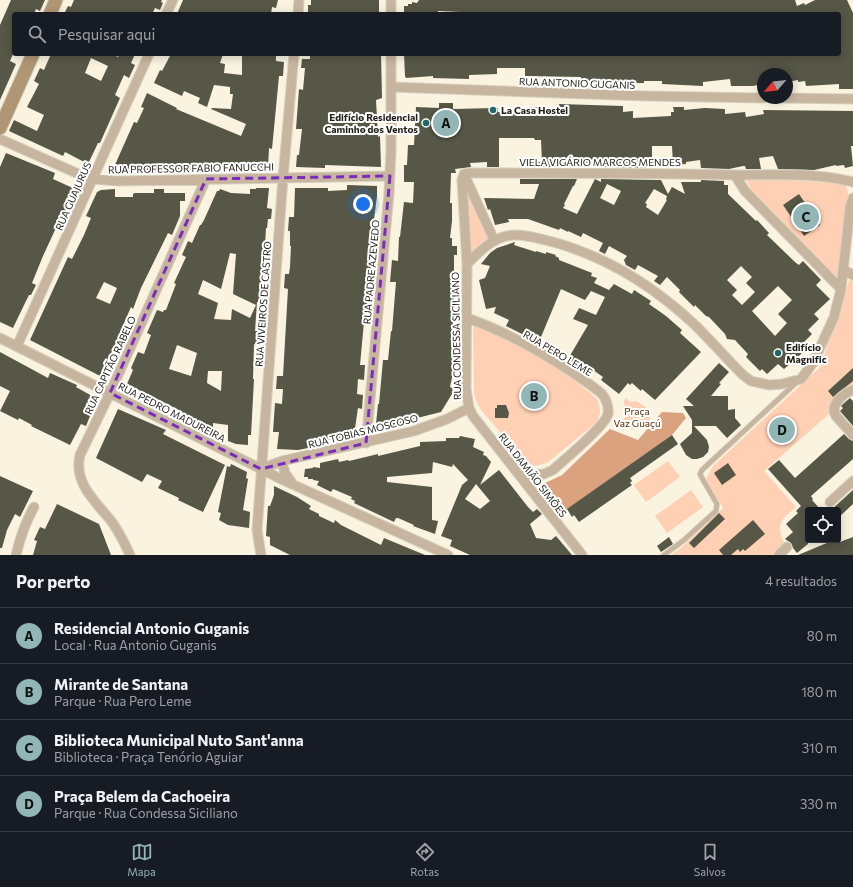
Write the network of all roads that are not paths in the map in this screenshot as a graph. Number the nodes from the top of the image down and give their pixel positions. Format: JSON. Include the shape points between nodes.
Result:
{"nodes":[{"id":1,"x":56,"y":0,"type":"edge"},
{"id":2,"x":172,"y":0,"type":"edge"},
{"id":3,"x":299,"y":0,"type":"edge"},
{"id":4,"x":391,"y":0,"type":"edge"},
{"id":5,"x":51,"y":12,"type":"edge"},
{"id":6,"x":167,"y":12,"type":"edge"},
{"id":7,"x":298,"y":12,"type":"edge"},
{"id":8,"x":391,"y":12,"type":"edge"},
{"id":9,"x":32,"y":56,"type":"edge"},
{"id":10,"x":148,"y":56,"type":"edge"},
{"id":11,"x":294,"y":56,"type":"edge"},
{"id":12,"x":391,"y":56,"type":"edge"},
{"id":13,"x":391,"y":87,"type":"junction"},
{"id":14,"x":757,"y":98,"type":"edge"},
{"id":15,"x":793,"y":98,"type":"edge"},
{"id":16,"x":853,"y":99,"type":"edge"},
{"id":17,"x":0,"y":128,"type":"edge"},
{"id":18,"x":0,"y":139,"type":"edge"},
{"id":19,"x":464,"y":174,"type":"junction"},
{"id":20,"x":735,"y":175,"type":"junction"},
{"id":21,"x":390,"y":176,"type":"junction"},
{"id":22,"x":283,"y":178,"type":"junction"},
{"id":23,"x":93,"y":179,"type":"junction"},
{"id":24,"x":206,"y":179,"type":"junction"},
{"id":25,"x":853,"y":182,"type":"edge"},
{"id":26,"x":853,"y":198,"type":"edge"},
{"id":27,"x":494,"y":240,"type":"junction"},
{"id":28,"x":467,"y":264,"type":"junction"},
{"id":29,"x":844,"y":270,"type":"junction"},
{"id":30,"x":853,"y":275,"type":"edge"},
{"id":31,"x":841,"y":290,"type":"junction"},
{"id":32,"x":467,"y":318,"type":"junction"},
{"id":33,"x":0,"y":338,"type":"edge"},
{"id":34,"x":17,"y":346,"type":"junction"},
{"id":35,"x":801,"y":379,"type":"junction"},
{"id":36,"x":853,"y":390,"type":"edge"},
{"id":37,"x":110,"y":393,"type":"junction"},
{"id":38,"x":469,"y":408,"type":"junction"},
{"id":39,"x":853,"y":435,"type":"edge"},
{"id":40,"x":366,"y":443,"type":"junction"},
{"id":41,"x":282,"y":461,"type":"junction"},
{"id":42,"x":261,"y":469,"type":"junction"},
{"id":43,"x":520,"y":475,"type":"junction"},
{"id":44,"x":853,"y":481,"type":"edge"},
{"id":45,"x":292,"y":483,"type":"junction"},
{"id":46,"x":830,"y":502,"type":"dead end"},
{"id":47,"x":34,"y":507,"type":"dead end"},
{"id":48,"x":787,"y":547,"type":"dead end"},
{"id":49,"x":16,"y":555,"type":"edge"},
{"id":50,"x":130,"y":555,"type":"edge"},
{"id":51,"x":261,"y":555,"type":"edge"},
{"id":52,"x":448,"y":555,"type":"edge"},
{"id":53,"x":582,"y":555,"type":"edge"},
{"id":54,"x":664,"y":555,"type":"edge"},
{"id":55,"x":779,"y":555,"type":"edge"}],
"edges":[{"from":1,"to":5,"type":"main road"},
{"from":2,"to":6,"type":"street"},
{"from":3,"to":7,"type":"street"},
{"from":4,"to":8,"type":"street"},
{"from":9,"to":17,"type":"main road"},
{"from":10,"to":23,"type":"street","name":"RUA GUAJURUS"},
{"from":11,"to":22,"type":"street","name":"RUA VIVEIROS DE CASTRO"},
{"from":12,"to":13,"type":"street","name":"RUA PADRE AZEVEDO"},
{"from":13,"to":14,"type":"street","name":"RUA ANTONIO GUGANIS"},
{"from":13,"to":21,"type":"street","name":"RUA PADRE AZEVEDO"},
{"from":15,"to":16,"type":"street"},
{"from":18,"to":23,"type":"street","name":"RUA PROFESSOR FABIO FANUCCHI","via":[[69,171]]},
{"from":19,"to":20,"type":"street","name":"VIELA VIGÁRIO MARCOS MENDES"},
{"from":19,"to":27,"type":"street"},
{"from":19,"to":28,"type":"street","name":"RUA CONDESSA SICILIANO","via":[[462,180]]},
{"from":20,"to":25,"type":"street","name":"VIELA VIGÁRIO MARCOS MENDES","via":[[807,175]]},
{"from":20,"to":31,"type":"street","via":[[745,191]]},
{"from":21,"to":22,"type":"street","name":"RUA PROFESSOR FABIO FANUCCHI"},
{"from":21,"to":40,"type":"street","name":"RUA PADRE AZEVEDO"},
{"from":22,"to":24,"type":"street","name":"RUA PROFESSOR FABIO FANUCCHI"},
{"from":22,"to":42,"type":"street","name":"RUA VIVEIROS DE CASTRO"},
{"from":23,"to":24,"type":"street","name":"RUA PROFESSOR FABIO FANUCCHI"},
{"from":23,"to":34,"type":"street","name":"RUA GUAJURUS"},
{"from":24,"to":37,"type":"street","name":"RUA CAPITÃO RABELO"},
{"from":26,"to":29,"type":"street"},
{"from":27,"to":28,"type":"street","name":"RUA CONDESSA SICILIANO"},
{"from":27,"to":35,"type":"street","name":"RUA CONDESSA SICILIANO","via":[[504,236],[532,236],[594,257],[643,284],[670,304],[751,381],[769,385]]},
{"from":28,"to":32,"type":"street","name":"RUA CONDESSA SICILIANO"},
{"from":29,"to":30,"type":"street"},
{"from":29,"to":31,"type":"street"},
{"from":31,"to":35,"type":"street","via":[[832,322],[813,364]]},
{"from":32,"to":38,"type":"street","name":"RUA CONDESSA SICILIANO","via":[[466,389]]},
{"from":32,"to":43,"type":"street","name":"RUA PERO LEME","via":[[548,357],[586,381],[602,394],[606,401],[607,416],[601,425],[553,470],[544,474]]},
{"from":33,"to":34,"type":"street","name":"RUA PEDRO MADUREIRA"},
{"from":34,"to":37,"type":"street","name":"RUA PEDRO MADUREIRA"},
{"from":35,"to":54,"type":"lane","via":[[701,472],[717,504],[716,511]]},
{"from":36,"to":39,"type":"street","via":[[833,408],[836,416]]},
{"from":37,"to":42,"type":"street","name":"RUA PEDRO MADUREIRA"},
{"from":37,"to":50,"type":"street","name":"RUA CAPITÃO RABELO","via":[[80,455],[78,465],[80,477],[87,491],[113,524]]},
{"from":38,"to":40,"type":"street","name":"RUA TOBIAS MOSCOSO","via":[[420,429]]},
{"from":38,"to":43,"type":"street","name":"RUA DAMIÃO SIMÕES"},
{"from":40,"to":41,"type":"street","name":"RUA TOBIAS MOSCOSO"},
{"from":41,"to":42,"type":"street","name":"RUA TOBIAS MOSCOSO"},
{"from":41,"to":45,"type":"street","via":[[285,474]]},
{"from":42,"to":45,"type":"street","name":"RUA PEDRO MADUREIRA"},
{"from":42,"to":51,"type":"street","name":"RUA VIVEIROS DE CASTRO","via":[[257,530]]},
{"from":43,"to":53,"type":"street","name":"RUA DAMIÃO SIMÕES"},
{"from":44,"to":46,"type":"street"},
{"from":45,"to":52,"type":"street","name":"RUA PEDRO MADUREIRA"},
{"from":47,"to":49,"type":"street","via":[[26,522]]},
{"from":48,"to":55,"type":"street"}]}
